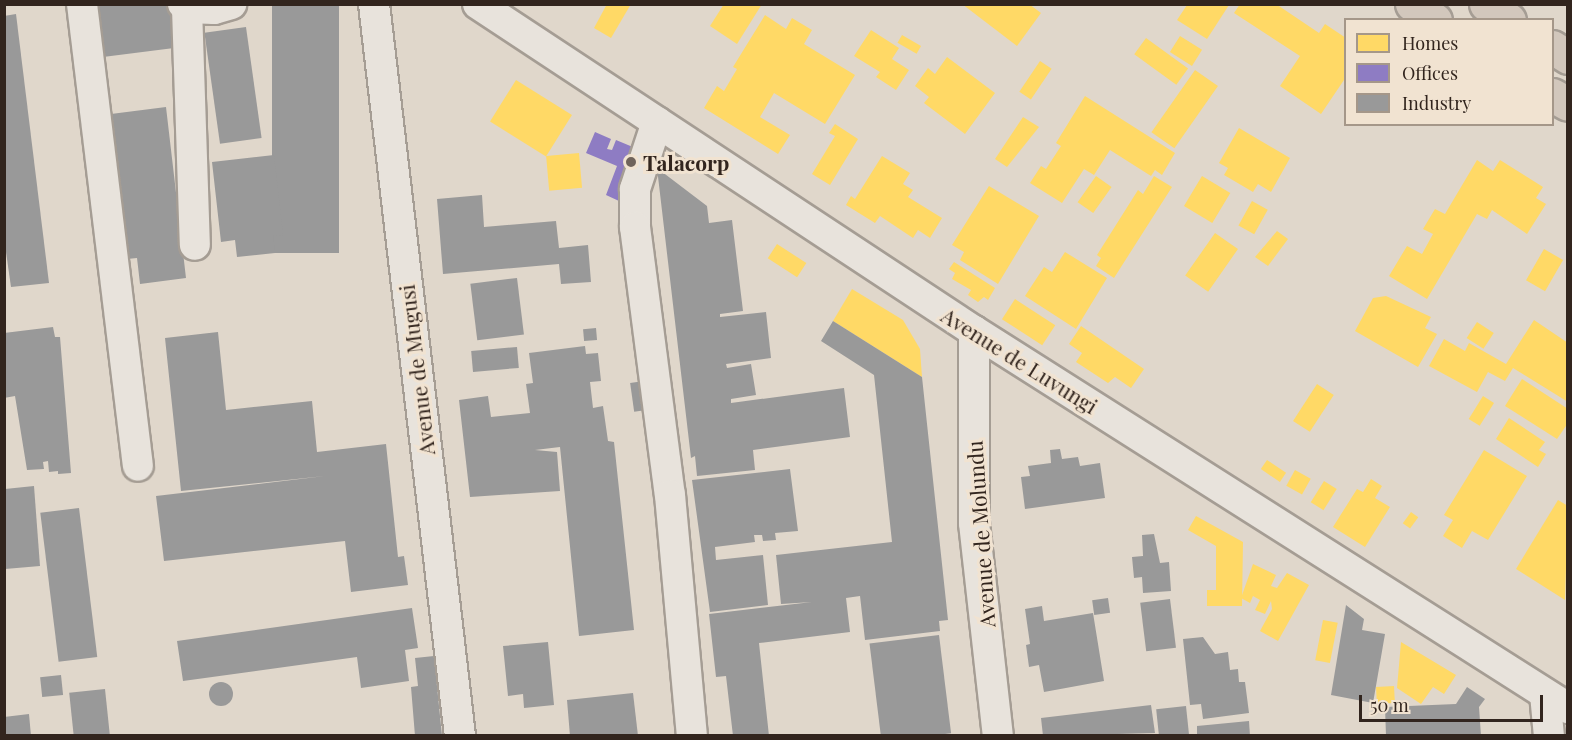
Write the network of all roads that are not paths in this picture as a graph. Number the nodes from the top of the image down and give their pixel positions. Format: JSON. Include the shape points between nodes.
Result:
{"nodes":[{"id":1,"x":82,"y":4,"type":"edge"},
{"id":2,"x":231,"y":4,"type":"edge"},
{"id":3,"x":374,"y":4,"type":"edge"},
{"id":4,"x":478,"y":4,"type":"edge"},
{"id":5,"x":1412,"y":4,"type":"edge"},
{"id":6,"x":1486,"y":4,"type":"edge"},
{"id":7,"x":185,"y":6,"type":"edge"},
{"id":8,"x":1433,"y":18,"type":"edge"},
{"id":9,"x":1506,"y":18,"type":"edge"},
{"id":10,"x":1554,"y":48,"type":"edge"},
{"id":11,"x":1568,"y":57,"type":"edge"},
{"id":12,"x":1554,"y":96,"type":"edge"},
{"id":13,"x":1568,"y":104,"type":"edge"},
{"id":14,"x":657,"y":122,"type":"junction"},
{"id":15,"x":195,"y":245,"type":"dead end"},
{"id":16,"x":974,"y":332,"type":"junction"},
{"id":17,"x":138,"y":466,"type":"dead end"},
{"id":18,"x":1556,"y":701,"type":"edge"},
{"id":19,"x":460,"y":735,"type":"edge"},
{"id":20,"x":692,"y":735,"type":"edge"},
{"id":21,"x":998,"y":735,"type":"edge"},
{"id":22,"x":1549,"y":735,"type":"edge"}],
"edges":[{"from":1,"to":17,"type":"street"},
{"from":2,"to":7,"type":"street"},
{"from":3,"to":19,"type":"street","name":"Avenue de Mugusi"},
{"from":4,"to":14,"type":"street","name":"Avenue de Luvungi"},
{"from":5,"to":8,"type":"highway"},
{"from":6,"to":9,"type":"highway"},
{"from":7,"to":15,"type":"street"},
{"from":10,"to":11,"type":"highway"},
{"from":12,"to":13,"type":"highway"},
{"from":14,"to":16,"type":"street","name":"Avenue de Luvungi"},
{"from":14,"to":20,"type":"street","via":[[635,189],[635,227],[670,495]]},
{"from":16,"to":18,"type":"street","name":"Avenue de Luvungi"},
{"from":16,"to":21,"type":"street","name":"Avenue de Molundu","via":[[974,523]]},
{"from":18,"to":22,"type":"street"}]}
